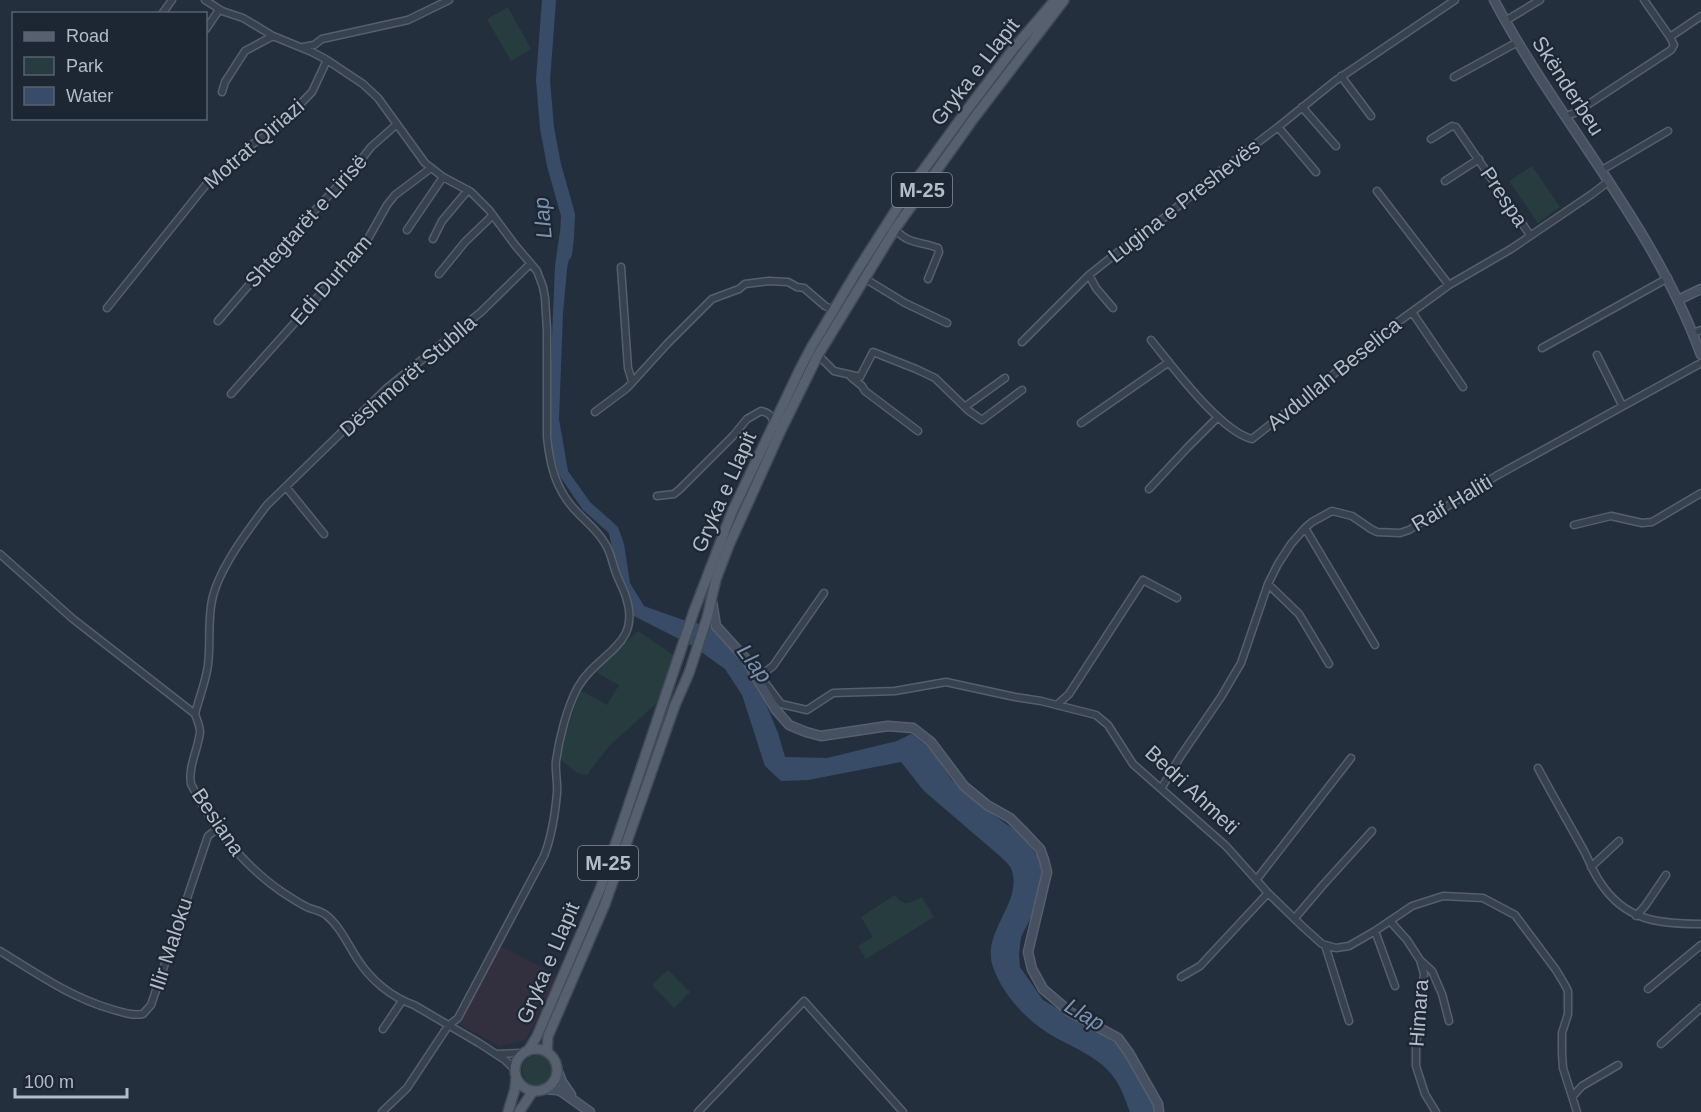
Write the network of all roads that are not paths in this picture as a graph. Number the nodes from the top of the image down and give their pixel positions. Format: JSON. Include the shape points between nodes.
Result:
{"nodes":[{"id":1,"x":205,"y":0,"type":"edge"},
{"id":2,"x":449,"y":0,"type":"edge"},
{"id":3,"x":1055,"y":0,"type":"edge"},
{"id":4,"x":1064,"y":0,"type":"edge"},
{"id":5,"x":1455,"y":0,"type":"edge"},
{"id":6,"x":1494,"y":0,"type":"edge"},
{"id":7,"x":1540,"y":0,"type":"edge"},
{"id":8,"x":1644,"y":0,"type":"edge"},
{"id":9,"x":219,"y":10,"type":"junction"},
{"id":10,"x":1701,"y":16,"type":"edge"},
{"id":11,"x":1505,"y":21,"type":"junction"},
{"id":12,"x":207,"y":28,"type":"edge"},
{"id":13,"x":273,"y":36,"type":"junction"},
{"id":14,"x":1670,"y":36,"type":"junction"},
{"id":15,"x":1519,"y":43,"type":"junction"},
{"id":16,"x":302,"y":47,"type":"junction"},
{"id":17,"x":327,"y":60,"type":"junction"},
{"id":18,"x":1341,"y":76,"type":"junction"},
{"id":19,"x":1454,"y":77,"type":"dead end"},
{"id":20,"x":222,"y":92,"type":"dead end"},
{"id":21,"x":1302,"y":107,"type":"junction"},
{"id":22,"x":1371,"y":116,"type":"dead end"},
{"id":23,"x":1565,"y":116,"type":"junction"},
{"id":24,"x":397,"y":124,"type":"junction"},
{"id":25,"x":1278,"y":127,"type":"junction"},
{"id":26,"x":1668,"y":131,"type":"dead end"},
{"id":27,"x":1431,"y":139,"type":"dead end"},
{"id":28,"x":1336,"y":146,"type":"dead end"},
{"id":29,"x":1479,"y":159,"type":"junction"},
{"id":30,"x":431,"y":168,"type":"junction"},
{"id":31,"x":1602,"y":170,"type":"junction"},
{"id":32,"x":1316,"y":172,"type":"dead end"},
{"id":33,"x":443,"y":177,"type":"junction"},
{"id":34,"x":1445,"y":181,"type":"dead end"},
{"id":35,"x":1609,"y":181,"type":"junction"},
{"id":36,"x":468,"y":190,"type":"junction"},
{"id":37,"x":1377,"y":191,"type":"dead end"},
{"id":38,"x":493,"y":215,"type":"junction"},
{"id":39,"x":895,"y":228,"type":"junction"},
{"id":40,"x":408,"y":230,"type":"dead end"},
{"id":41,"x":1530,"y":236,"type":"junction"},
{"id":42,"x":434,"y":239,"type":"dead end"},
{"id":43,"x":530,"y":264,"type":"junction"},
{"id":44,"x":621,"y":267,"type":"dead end"},
{"id":45,"x":439,"y":274,"type":"dead end"},
{"id":46,"x":1089,"y":275,"type":"junction"},
{"id":47,"x":864,"y":278,"type":"junction"},
{"id":48,"x":1668,"y":278,"type":"junction"},
{"id":49,"x":928,"y":279,"type":"dead end"},
{"id":50,"x":1449,"y":285,"type":"junction"},
{"id":51,"x":1701,"y":289,"type":"edge"},
{"id":52,"x":1678,"y":300,"type":"junction"},
{"id":53,"x":107,"y":308,"type":"dead end"},
{"id":54,"x":1113,"y":308,"type":"dead end"},
{"id":55,"x":834,"y":310,"type":"junction"},
{"id":56,"x":1412,"y":312,"type":"junction"},
{"id":57,"x":218,"y":321,"type":"dead end"},
{"id":58,"x":947,"y":322,"type":"dead end"},
{"id":59,"x":1697,"y":331,"type":"edge"},
{"id":60,"x":1151,"y":340,"type":"dead end"},
{"id":61,"x":1022,"y":342,"type":"dead end"},
{"id":62,"x":1542,"y":348,"type":"dead end"},
{"id":63,"x":1597,"y":355,"type":"dead end"},
{"id":64,"x":1701,"y":355,"type":"edge"},
{"id":65,"x":818,"y":356,"type":"junction"},
{"id":66,"x":1169,"y":362,"type":"junction"},
{"id":67,"x":1701,"y":363,"type":"edge"},
{"id":68,"x":845,"y":373,"type":"junction"},
{"id":69,"x":1005,"y":378,"type":"dead end"},
{"id":70,"x":632,"y":381,"type":"junction"},
{"id":71,"x":1463,"y":387,"type":"dead end"},
{"id":72,"x":795,"y":390,"type":"junction"},
{"id":73,"x":1022,"y":390,"type":"dead end"},
{"id":74,"x":231,"y":394,"type":"dead end"},
{"id":75,"x":1622,"y":405,"type":"junction"},
{"id":76,"x":966,"y":406,"type":"junction"},
{"id":77,"x":594,"y":412,"type":"dead end"},
{"id":78,"x":1218,"y":417,"type":"junction"},
{"id":79,"x":1081,"y":423,"type":"dead end"},
{"id":80,"x":777,"y":426,"type":"junction"},
{"id":81,"x":918,"y":431,"type":"dead end"},
{"id":82,"x":286,"y":487,"type":"junction"},
{"id":83,"x":1149,"y":489,"type":"dead end"},
{"id":84,"x":1701,"y":493,"type":"edge"},
{"id":85,"x":657,"y":496,"type":"dead end"},
{"id":86,"x":1574,"y":525,"type":"dead end"},
{"id":87,"x":1305,"y":528,"type":"junction"},
{"id":88,"x":324,"y":534,"type":"dead end"},
{"id":89,"x":0,"y":554,"type":"edge"},
{"id":90,"x":1268,"y":584,"type":"junction"},
{"id":91,"x":824,"y":593,"type":"dead end"},
{"id":92,"x":1177,"y":598,"type":"dead end"},
{"id":93,"x":711,"y":616,"type":"junction"},
{"id":94,"x":1375,"y":645,"type":"dead end"},
{"id":95,"x":1329,"y":664,"type":"dead end"},
{"id":96,"x":1058,"y":704,"type":"junction"},
{"id":97,"x":195,"y":714,"type":"junction"},
{"id":98,"x":1351,"y":758,"type":"dead end"},
{"id":99,"x":1538,"y":768,"type":"dead end"},
{"id":100,"x":1161,"y":789,"type":"junction"},
{"id":101,"x":218,"y":828,"type":"junction"},
{"id":102,"x":1372,"y":831,"type":"dead end"},
{"id":103,"x":1619,"y":841,"type":"dead end"},
{"id":104,"x":1592,"y":867,"type":"junction"},
{"id":105,"x":1666,"y":875,"type":"dead end"},
{"id":106,"x":1257,"y":879,"type":"junction"},
{"id":107,"x":1268,"y":892,"type":"junction"},
{"id":108,"x":1636,"y":916,"type":"junction"},
{"id":109,"x":1295,"y":918,"type":"junction"},
{"id":110,"x":1390,"y":921,"type":"junction"},
{"id":111,"x":1701,"y":924,"type":"edge"},
{"id":112,"x":1375,"y":931,"type":"junction"},
{"id":113,"x":1325,"y":945,"type":"junction"},
{"id":114,"x":1701,"y":945,"type":"edge"},
{"id":115,"x":0,"y":951,"type":"edge"},
{"id":116,"x":1420,"y":960,"type":"junction"},
{"id":117,"x":1180,"y":976,"type":"dead end"},
{"id":118,"x":1395,"y":986,"type":"dead end"},
{"id":119,"x":1648,"y":989,"type":"dead end"},
{"id":120,"x":402,"y":1001,"type":"junction"},
{"id":121,"x":1701,"y":1008,"type":"edge"},
{"id":122,"x":1349,"y":1021,"type":"dead end"},
{"id":123,"x":1449,"y":1021,"type":"dead end"},
{"id":124,"x":448,"y":1026,"type":"junction"},
{"id":125,"x":383,"y":1029,"type":"dead end"},
{"id":126,"x":1661,"y":1044,"type":"dead end"},
{"id":127,"x":525,"y":1052,"type":"junction"},
{"id":128,"x":547,"y":1052,"type":"junction"},
{"id":129,"x":496,"y":1054,"type":"junction"},
{"id":130,"x":1618,"y":1065,"type":"dead end"},
{"id":131,"x":557,"y":1069,"type":"junction"},
{"id":132,"x":515,"y":1072,"type":"junction"},
{"id":133,"x":538,"y":1090,"type":"junction"},
{"id":134,"x":1573,"y":1096,"type":"junction"},
{"id":135,"x":575,"y":1100,"type":"junction"},
{"id":136,"x":382,"y":1112,"type":"edge"},
{"id":137,"x":508,"y":1112,"type":"edge"},
{"id":138,"x":519,"y":1112,"type":"edge"},
{"id":139,"x":590,"y":1112,"type":"edge"},
{"id":140,"x":698,"y":1112,"type":"edge"},
{"id":141,"x":903,"y":1112,"type":"edge"},
{"id":142,"x":1159,"y":1112,"type":"edge"},
{"id":143,"x":1436,"y":1112,"type":"edge"},
{"id":144,"x":1577,"y":1112,"type":"edge"}],
"edges":[{"from":1,"to":9,"type":"street"},
{"from":2,"to":16,"type":"street","via":[[408,20]]},
{"from":3,"to":55,"type":"main road","name":"Gryka e Llapit","number":"M-25","via":[[1014,48],[908,191]]},
{"from":4,"to":39,"type":"main road","name":"Gryka e Llapit","number":"M-25"},
{"from":5,"to":18,"type":"street","name":"Lugina e Preshevës"},
{"from":6,"to":11,"type":"main road","name":"Skënderbeu"},
{"from":7,"to":11,"type":"street","name":"Skënderbeu"},
{"from":8,"to":14,"type":"street"},
{"from":9,"to":12,"type":"street"},
{"from":9,"to":13,"type":"street","via":[[243,18]]},
{"from":10,"to":14,"type":"street"},
{"from":11,"to":15,"type":"main road","name":"Skënderbeu"},
{"from":13,"to":16,"type":"street"},
{"from":13,"to":20,"type":"street","via":[[245,51]]},
{"from":14,"to":23,"type":"street","via":[[1674,45],[1671,50]]},
{"from":15,"to":19,"type":"street"},
{"from":15,"to":23,"type":"main road","name":"Skënderbeu"},
{"from":16,"to":17,"type":"street"},
{"from":17,"to":24,"type":"street","via":[[363,84]]},
{"from":17,"to":53,"type":"street","name":"Motrat Qiriazi","via":[[308,96],[272,134],[242,153],[224,174],[213,176]]},
{"from":18,"to":21,"type":"street","name":"Lugina e Preshevës"},
{"from":18,"to":22,"type":"street"},
{"from":21,"to":25,"type":"street","name":"Lugina e Preshevës"},
{"from":21,"to":28,"type":"street"},
{"from":23,"to":31,"type":"main road","name":"Skënderbeu"},
{"from":24,"to":30,"type":"street"},
{"from":24,"to":57,"type":"street","name":"Shtegtarët e Lirisë","via":[[371,147]]},
{"from":25,"to":32,"type":"street","name":"Lugina e Preshevës"},
{"from":25,"to":46,"type":"street","name":"Lugina e Preshevës"},
{"from":26,"to":31,"type":"street"},
{"from":27,"to":29,"type":"street","name":"Prespa","via":[[1456,127]]},
{"from":29,"to":34,"type":"street","name":"Prespa"},
{"from":29,"to":41,"type":"street","name":"Prespa"},
{"from":30,"to":33,"type":"street"},
{"from":30,"to":74,"type":"street","name":"Edi Durham","via":[[395,195],[365,244]]},
{"from":31,"to":35,"type":"main road","name":"Skënderbeu"},
{"from":33,"to":36,"type":"street"},
{"from":33,"to":40,"type":"street"},
{"from":35,"to":41,"type":"street","name":"Avdullah Beselica"},
{"from":35,"to":48,"type":"main road","name":"Skënderbeu"},
{"from":36,"to":38,"type":"street"},
{"from":36,"to":42,"type":"street","via":[[442,221]]},
{"from":37,"to":50,"type":"street"},
{"from":38,"to":43,"type":"street"},
{"from":38,"to":45,"type":"street"},
{"from":39,"to":47,"type":"main road","name":"Gryka e Llapit","number":"M-25"},
{"from":39,"to":49,"type":"street","via":[[908,240],[938,248]]},
{"from":41,"to":50,"type":"street","name":"Avdullah Beselica"},
{"from":43,"to":82,"type":"street","name":"Dëshmorët Stublla","via":[[481,312],[387,388]]},
{"from":43,"to":124,"type":"street","via":[[537,271],[545,298],[547,437],[555,479],[568,502],[609,549],[627,599],[630,625],[622,640],[578,688],[562,732],[551,837],[544,856],[458,1018]]},
{"from":44,"to":70,"type":"street"},
{"from":46,"to":54,"type":"street","name":"Lugina e Preshevës"},
{"from":46,"to":61,"type":"street","name":"Lugina e Preshevës"},
{"from":47,"to":58,"type":"street"},
{"from":47,"to":65,"type":"main road","name":"Gryka e Llapit","number":"M-25"},
{"from":48,"to":52,"type":"main road","name":"Skënderbeu"},
{"from":48,"to":62,"type":"street"},
{"from":50,"to":56,"type":"street","name":"Avdullah Beselica"},
{"from":51,"to":52,"type":"main road"},
{"from":52,"to":59,"type":"main road","name":"Skënderbeu"},
{"from":55,"to":70,"type":"street","via":[[804,288],[788,282],[745,284],[711,299]]},
{"from":55,"to":72,"type":"main road","name":"Gryka e Llapit","number":"M-25","via":[[811,348]]},
{"from":56,"to":71,"type":"street"},
{"from":56,"to":78,"type":"street","name":"Avdullah Beselica","via":[[1252,439]]},
{"from":59,"to":64,"type":"main road","name":"Skënderbeu"},
{"from":60,"to":66,"type":"street","name":"Avdullah Beselica"},
{"from":63,"to":75,"type":"street"},
{"from":65,"to":68,"type":"street","via":[[834,371]]},
{"from":65,"to":72,"type":"main road","name":"Gryka e Llapit","number":"M-25"},
{"from":66,"to":78,"type":"street","name":"Avdullah Beselica"},
{"from":66,"to":79,"type":"street"},
{"from":67,"to":75,"type":"street","name":"Raif Haliti"},
{"from":68,"to":76,"type":"street","via":[[860,377],[873,352],[935,378]]},
{"from":68,"to":81,"type":"street"},
{"from":69,"to":76,"type":"street"},
{"from":70,"to":77,"type":"street"},
{"from":72,"to":80,"type":"main road","name":"Gryka e Llapit","number":"M-25"},
{"from":73,"to":76,"type":"street","via":[[982,420]]},
{"from":75,"to":87,"type":"street","name":"Raif Haliti","via":[[1409,530],[1377,532],[1352,516],[1332,511]]},
{"from":78,"to":83,"type":"street"},
{"from":80,"to":85,"type":"street","via":[[767,412],[747,419],[680,489],[674,494]]},
{"from":80,"to":93,"type":"main road","name":"Gryka e Llapit","number":"M-25","via":[[716,579]]},
{"from":80,"to":127,"type":"main road","name":"Gryka e Llapit","number":"M-25","via":[[732,512],[694,611],[601,887],[537,1036]]},
{"from":82,"to":88,"type":"street"},
{"from":82,"to":97,"type":"street","name":"Dëshmorët Stublla","via":[[252,524],[214,592],[208,664]]},
{"from":84,"to":86,"type":"street","via":[[1652,522],[1611,516]]},
{"from":87,"to":90,"type":"street","name":"Raif Haliti"},
{"from":87,"to":94,"type":"street"},
{"from":89,"to":97,"type":"street","via":[[72,619]]},
{"from":90,"to":95,"type":"street","via":[[1299,614]]},
{"from":90,"to":100,"type":"street","name":"Raif Haliti","via":[[1241,663]]},
{"from":91,"to":96,"type":"street","name":"Bedri Ahmeti","via":[[773,666],[760,676],[781,704],[807,710],[833,693],[896,691],[946,682]]},
{"from":92,"to":96,"type":"street","via":[[1143,580],[1069,694]]},
{"from":93,"to":128,"type":"main road","name":"Gryka e Llapit","number":"M-25","via":[[675,705],[605,904],[548,1036]]},
{"from":93,"to":142,"type":"main road","via":[[789,725],[821,736],[888,726],[913,728],[931,742],[964,786],[1010,818],[1040,849],[1047,872],[1028,952],[1032,969],[1042,989],[1070,1012],[1118,1038],[1158,1104]]},
{"from":96,"to":100,"type":"street","name":"Bedri Ahmeti","via":[[1096,715],[1108,724],[1133,764]]},
{"from":97,"to":101,"type":"street","name":"Besiana","via":[[200,732],[191,784]]},
{"from":98,"to":106,"type":"street"},
{"from":99,"to":104,"type":"street"},
{"from":100,"to":106,"type":"street","name":"Bedri Ahmeti"},
{"from":101,"to":115,"type":"street","name":"Ilir Maloku","via":[[210,833],[205,844],[146,1012],[132,1015],[85,1000]]},
{"from":101,"to":120,"type":"street","name":"Besiana","via":[[245,862],[269,883],[325,914],[367,973]]},
{"from":102,"to":109,"type":"street"},
{"from":103,"to":104,"type":"street"},
{"from":104,"to":108,"type":"street","via":[[1609,896]]},
{"from":105,"to":108,"type":"street"},
{"from":106,"to":107,"type":"street","name":"Bedri Ahmeti"},
{"from":107,"to":109,"type":"street","name":"Bedri Ahmeti"},
{"from":107,"to":117,"type":"street","via":[[1200,966]]},
{"from":108,"to":111,"type":"street","via":[[1666,924]]},
{"from":109,"to":113,"type":"street","name":"Bedri Ahmeti"},
{"from":110,"to":112,"type":"street"},
{"from":110,"to":116,"type":"street","name":"Himara"},
{"from":110,"to":134,"type":"street","via":[[1412,906],[1443,896],[1483,898],[1515,915],[1568,991],[1562,1054]]},
{"from":112,"to":113,"type":"street","via":[[1349,946]]},
{"from":112,"to":118,"type":"street"},
{"from":113,"to":122,"type":"street"},
{"from":114,"to":119,"type":"street"},
{"from":116,"to":123,"type":"street","via":[[1432,971]]},
{"from":116,"to":143,"type":"street","name":"Himara","via":[[1424,974],[1416,1066]]},
{"from":120,"to":124,"type":"street","name":"Besiana"},
{"from":120,"to":125,"type":"street"},
{"from":121,"to":126,"type":"street"},
{"from":124,"to":129,"type":"street","name":"Besiana"},
{"from":124,"to":136,"type":"street","via":[[407,1088]]},
{"from":127,"to":128,"type":"main road"},
{"from":127,"to":129,"type":"street"},
{"from":127,"to":132,"type":"main road","number":"M-25","via":[[517,1061]]},
{"from":128,"to":131,"type":"main road"},
{"from":129,"to":132,"type":"street","name":"Besiana"},
{"from":130,"to":134,"type":"street","via":[[1582,1086]]},
{"from":131,"to":133,"type":"main road","via":[[552,1083]]},
{"from":131,"to":135,"type":"main road"},
{"from":132,"to":133,"type":"main road","via":[[524,1087]]},
{"from":132,"to":137,"type":"main road","number":"M-25","via":[[516,1089]]},
{"from":133,"to":135,"type":"main road","via":[[557,1090]]},
{"from":133,"to":138,"type":"main road"},
{"from":134,"to":144,"type":"street"},
{"from":135,"to":139,"type":"main road"},
{"from":140,"to":141,"type":"street","via":[[804,1001]]}]}
